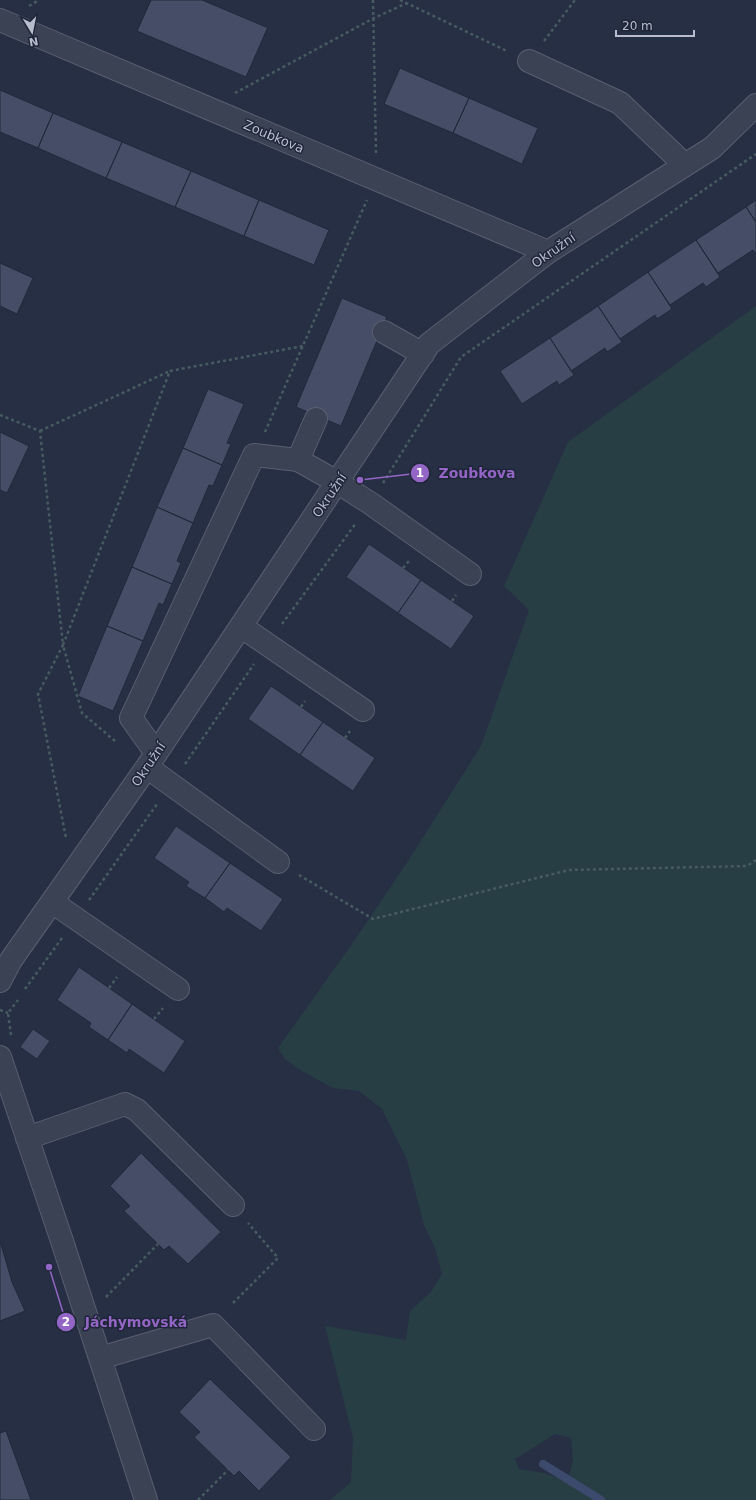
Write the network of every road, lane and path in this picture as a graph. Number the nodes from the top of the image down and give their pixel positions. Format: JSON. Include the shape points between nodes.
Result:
{"nodes":[{"id":1,"x":373,"y":0,"type":"edge"},
{"id":2,"x":400,"y":0,"type":"edge"},
{"id":3,"x":575,"y":0,"type":"edge"},
{"id":4,"x":407,"y":3,"type":"junction"},
{"id":5,"x":374,"y":18,"type":"junction"},
{"id":6,"x":0,"y":20,"type":"edge"},
{"id":7,"x":529,"y":61,"type":"junction"},
{"id":8,"x":756,"y":105,"type":"edge"},
{"id":9,"x":208,"y":108,"type":"junction"},
{"id":10,"x":756,"y":154,"type":"edge"},
{"id":11,"x":685,"y":165,"type":"junction"},
{"id":12,"x":376,"y":179,"type":"junction"},
{"id":13,"x":548,"y":252,"type":"junction"},
{"id":14,"x":384,"y":332,"type":"dead end"},
{"id":15,"x":303,"y":346,"type":"junction"},
{"id":16,"x":423,"y":354,"type":"junction"},
{"id":17,"x":170,"y":371,"type":"junction"},
{"id":18,"x":0,"y":415,"type":"edge"},
{"id":19,"x":316,"y":419,"type":"dead end"},
{"id":20,"x":40,"y":431,"type":"junction"},
{"id":21,"x":254,"y":455,"type":"junction"},
{"id":22,"x":298,"y":460,"type":"junction"},
{"id":23,"x":338,"y":482,"type":"junction"},
{"id":24,"x":370,"y":503,"type":"junction"},
{"id":25,"x":470,"y":574,"type":"dead end"},
{"id":26,"x":242,"y":627,"type":"junction"},
{"id":27,"x":62,"y":645,"type":"junction"},
{"id":28,"x":267,"y":645,"type":"junction"},
{"id":29,"x":363,"y":710,"type":"dead end"},
{"id":30,"x":117,"y":742,"type":"dead end"},
{"id":31,"x":151,"y":760,"type":"junction"},
{"id":32,"x":172,"y":785,"type":"junction"},
{"id":33,"x":756,"y":860,"type":"edge"},
{"id":34,"x":278,"y":862,"type":"joint"},
{"id":35,"x":72,"y":872,"type":"junction"},
{"id":36,"x":52,"y":902,"type":"junction"},
{"id":37,"x":76,"y":918,"type":"junction"},
{"id":38,"x":0,"y":981,"type":"edge"},
{"id":39,"x":178,"y":989,"type":"dead end"},
{"id":40,"x":0,"y":1010,"type":"edge"},
{"id":41,"x":8,"y":1013,"type":"junction"},
{"id":42,"x":11,"y":1036,"type":"dead end"},
{"id":43,"x":0,"y":1056,"type":"edge"},
{"id":44,"x":27,"y":1138,"type":"junction"},
{"id":45,"x":232,"y":1205,"type":"joint"},
{"id":46,"x":158,"y":1244,"type":"dead end"},
{"id":47,"x":101,"y":1293,"type":"dead end"},
{"id":48,"x":233,"y":1303,"type":"dead end"},
{"id":49,"x":100,"y":1358,"type":"junction"},
{"id":50,"x":314,"y":1429,"type":"dead end"},
{"id":51,"x":228,"y":1470,"type":"dead end"},
{"id":52,"x":146,"y":1500,"type":"edge"},
{"id":53,"x":198,"y":1500,"type":"edge"}],
"edges":[{"from":1,"to":5,"type":"path"},
{"from":2,"to":4,"type":"path"},
{"from":3,"to":7,"type":"path"},
{"from":4,"to":5,"type":"path"},
{"from":4,"to":7,"type":"path"},
{"from":5,"to":9,"type":"path"},
{"from":5,"to":12,"type":"path"},
{"from":6,"to":9,"type":"street","name":"Zoubkova"},
{"from":7,"to":11,"type":"street","via":[[620,103]]},
{"from":8,"to":11,"type":"street","name":"Okružní","via":[[712,148]]},
{"from":9,"to":12,"type":"street","name":"Zoubkova"},
{"from":10,"to":24,"type":"path","via":[[461,357]]},
{"from":11,"to":13,"type":"street","name":"Okružní"},
{"from":12,"to":13,"type":"street","name":"Zoubkova"},
{"from":12,"to":15,"type":"path"},
{"from":13,"to":16,"type":"street","name":"Okružní","via":[[430,344]]},
{"from":14,"to":16,"type":"street"},
{"from":15,"to":17,"type":"path"},
{"from":15,"to":21,"type":"path"},
{"from":16,"to":23,"type":"street","name":"Okružní"},
{"from":17,"to":20,"type":"path"},
{"from":17,"to":27,"type":"path"},
{"from":18,"to":20,"type":"path"},
{"from":19,"to":22,"type":"street"},
{"from":20,"to":27,"type":"path"},
{"from":21,"to":22,"type":"street"},
{"from":21,"to":31,"type":"street","via":[[130,718]]},
{"from":22,"to":23,"type":"street"},
{"from":23,"to":24,"type":"street"},
{"from":23,"to":26,"type":"street","name":"Okružní"},
{"from":24,"to":25,"type":"street"},
{"from":24,"to":28,"type":"path"},
{"from":26,"to":28,"type":"street"},
{"from":26,"to":31,"type":"street","name":"Okružní"},
{"from":27,"to":30,"type":"path","via":[[82,713]]},
{"from":27,"to":35,"type":"path","via":[[38,694]]},
{"from":28,"to":29,"type":"street"},
{"from":28,"to":32,"type":"path"},
{"from":31,"to":32,"type":"street"},
{"from":31,"to":35,"type":"street","name":"Okružní"},
{"from":32,"to":34,"type":"street"},
{"from":32,"to":37,"type":"path"},
{"from":33,"to":34,"type":"path","via":[[747,866],[569,870],[373,919]]},
{"from":35,"to":36,"type":"street","name":"Okružní"},
{"from":36,"to":37,"type":"street"},
{"from":36,"to":38,"type":"street","name":"Okružní","via":[[11,960]]},
{"from":37,"to":39,"type":"street"},
{"from":37,"to":41,"type":"path"},
{"from":40,"to":41,"type":"path"},
{"from":41,"to":42,"type":"path"},
{"from":43,"to":44,"type":"street"},
{"from":44,"to":45,"type":"street","via":[[125,1104],[137,1110]]},
{"from":44,"to":49,"type":"street"},
{"from":45,"to":48,"type":"path","via":[[278,1258]]},
{"from":46,"to":47,"type":"path","via":[[103,1300]]},
{"from":49,"to":50,"type":"street","via":[[213,1325]]},
{"from":49,"to":52,"type":"street"},
{"from":51,"to":53,"type":"path"}]}
